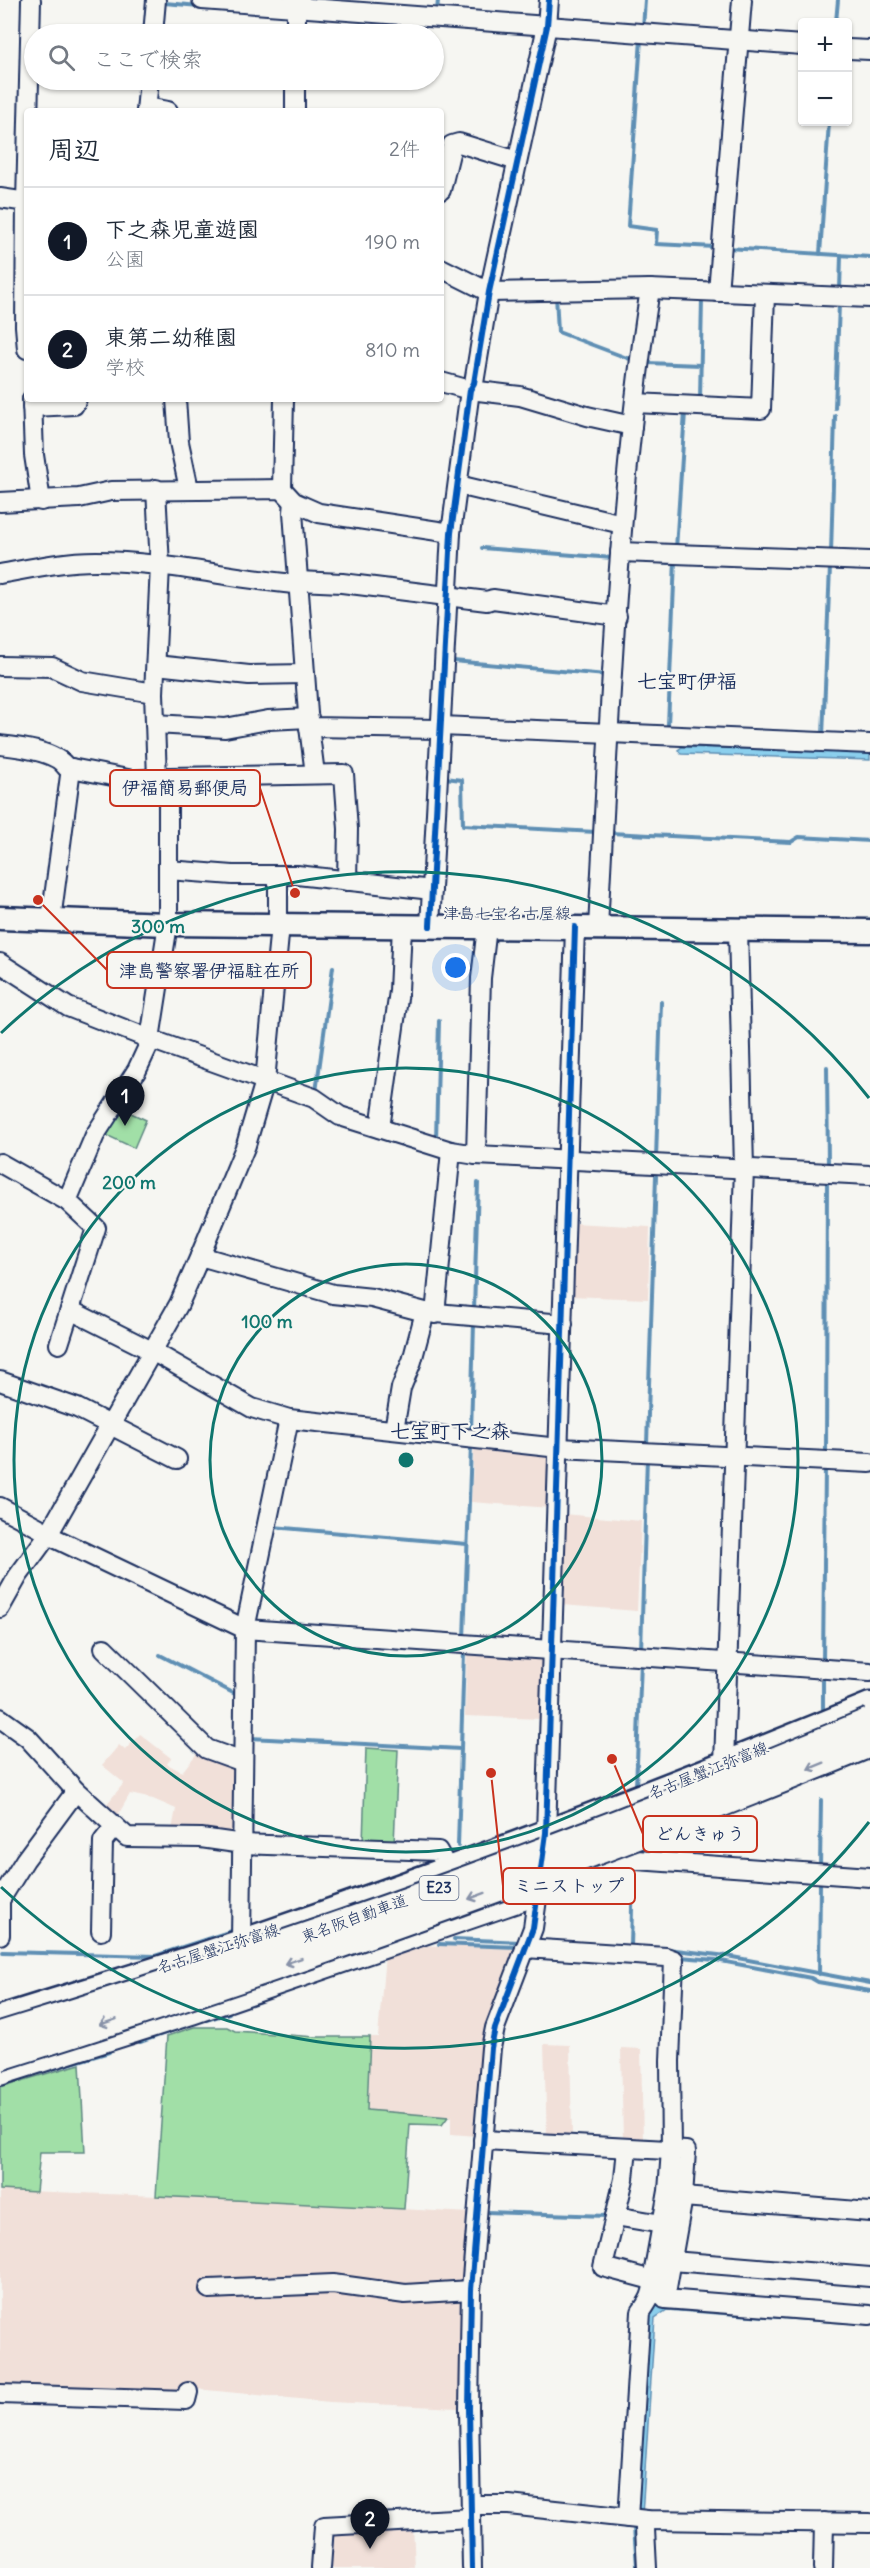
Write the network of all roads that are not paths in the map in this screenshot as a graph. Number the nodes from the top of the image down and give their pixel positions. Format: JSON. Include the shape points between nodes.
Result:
{"nodes":[{"id":1,"x":31,"y":0,"type":"edge"},
{"id":2,"x":156,"y":0,"type":"edge"},
{"id":3,"x":202,"y":0,"type":"edge"},
{"id":4,"x":549,"y":0,"type":"edge"},
{"id":5,"x":742,"y":0,"type":"edge"},
{"id":6,"x":297,"y":3,"type":"edge"},
{"id":7,"x":30,"y":24,"type":"edge"},
{"id":8,"x":154,"y":24,"type":"edge"},
{"id":9,"x":296,"y":24,"type":"edge"},
{"id":10,"x":547,"y":26,"type":"junction"},
{"id":11,"x":739,"y":41,"type":"junction"},
{"id":12,"x":798,"y":45,"type":"edge"},
{"id":13,"x":852,"y":49,"type":"edge"},
{"id":14,"x":870,"y":50,"type":"edge"},
{"id":15,"x":29,"y":90,"type":"edge"},
{"id":16,"x":148,"y":90,"type":"edge"},
{"id":17,"x":295,"y":90,"type":"edge"},
{"id":18,"x":28,"y":108,"type":"edge"},
{"id":19,"x":147,"y":108,"type":"edge"},
{"id":20,"x":295,"y":108,"type":"edge"},
{"id":21,"x":517,"y":161,"type":"junction"},
{"id":22,"x":444,"y":178,"type":"edge"},
{"id":23,"x":0,"y":198,"type":"edge"},
{"id":24,"x":24,"y":202,"type":"edge"},
{"id":25,"x":444,"y":270,"type":"edge"},
{"id":26,"x":650,"y":289,"type":"junction"},
{"id":27,"x":489,"y":292,"type":"junction"},
{"id":28,"x":718,"y":292,"type":"junction"},
{"id":29,"x":765,"y":294,"type":"junction"},
{"id":30,"x":870,"y":298,"type":"edge"},
{"id":31,"x":444,"y":383,"type":"edge"},
{"id":32,"x":470,"y":390,"type":"junction"},
{"id":33,"x":76,"y":402,"type":"edge"},
{"id":34,"x":176,"y":402,"type":"edge"},
{"id":35,"x":284,"y":402,"type":"edge"},
{"id":36,"x":32,"y":403,"type":"edge"},
{"id":37,"x":635,"y":403,"type":"junction"},
{"id":38,"x":632,"y":426,"type":"junction"},
{"id":39,"x":458,"y":485,"type":"junction"},
{"id":40,"x":156,"y":489,"type":"junction"},
{"id":41,"x":189,"y":489,"type":"junction"},
{"id":42,"x":288,"y":496,"type":"junction"},
{"id":43,"x":41,"y":501,"type":"junction"},
{"id":44,"x":0,"y":502,"type":"edge"},
{"id":45,"x":622,"y":524,"type":"junction"},
{"id":46,"x":451,"y":533,"type":"junction"},
{"id":47,"x":620,"y":552,"type":"junction"},
{"id":48,"x":870,"y":561,"type":"edge"},
{"id":49,"x":160,"y":566,"type":"junction"},
{"id":50,"x":0,"y":574,"type":"edge"},
{"id":51,"x":298,"y":581,"type":"junction"},
{"id":52,"x":448,"y":595,"type":"junction"},
{"id":53,"x":617,"y":616,"type":"junction"},
{"id":54,"x":156,"y":665,"type":"junction"},
{"id":55,"x":0,"y":666,"type":"edge"},
{"id":56,"x":305,"y":674,"type":"junction"},
{"id":57,"x":154,"y":693,"type":"junction"},
{"id":58,"x":309,"y":723,"type":"junction"},
{"id":59,"x":155,"y":724,"type":"junction"},
{"id":60,"x":441,"y":728,"type":"junction"},
{"id":61,"x":609,"y":733,"type":"junction"},
{"id":62,"x":870,"y":744,"type":"edge"},
{"id":63,"x":0,"y":745,"type":"edge"},
{"id":64,"x":71,"y":768,"type":"junction"},
{"id":65,"x":315,"y":774,"type":"junction"},
{"id":66,"x":157,"y":779,"type":"junction"},
{"id":67,"x":168,"y":870,"type":"junction"},
{"id":68,"x":278,"y":875,"type":"junction"},
{"id":69,"x":348,"y":880,"type":"junction"},
{"id":70,"x":432,"y":890,"type":"junction"},
{"id":71,"x":0,"y":918,"type":"edge"},
{"id":72,"x":51,"y":920,"type":"junction"},
{"id":73,"x":168,"y":924,"type":"junction"},
{"id":74,"x":279,"y":925,"type":"junction"},
{"id":75,"x":402,"y":926,"type":"junction"},
{"id":76,"x":430,"y":926,"type":"junction"},
{"id":77,"x":487,"y":927,"type":"junction"},
{"id":78,"x":587,"y":927,"type":"junction"},
{"id":79,"x":738,"y":929,"type":"junction"},
{"id":80,"x":870,"y":931,"type":"edge"},
{"id":81,"x":0,"y":963,"type":"edge"},
{"id":82,"x":150,"y":1039,"type":"junction"},
{"id":83,"x":265,"y":1081,"type":"junction"},
{"id":84,"x":380,"y":1128,"type":"junction"},
{"id":85,"x":451,"y":1151,"type":"junction"},
{"id":86,"x":476,"y":1155,"type":"junction"},
{"id":87,"x":567,"y":1160,"type":"junction"},
{"id":88,"x":0,"y":1163,"type":"edge"},
{"id":89,"x":744,"y":1168,"type":"junction"},
{"id":90,"x":870,"y":1174,"type":"edge"},
{"id":91,"x":67,"y":1201,"type":"junction"},
{"id":92,"x":200,"y":1256,"type":"junction"},
{"id":93,"x":70,"y":1310,"type":"junction"},
{"id":94,"x":430,"y":1313,"type":"junction"},
{"id":95,"x":563,"y":1324,"type":"junction"},
{"id":96,"x":58,"y":1344,"type":"dead end"},
{"id":97,"x":152,"y":1351,"type":"junction"},
{"id":98,"x":0,"y":1381,"type":"edge"},
{"id":99,"x":289,"y":1419,"type":"junction"},
{"id":100,"x":110,"y":1425,"type":"junction"},
{"id":101,"x":394,"y":1430,"type":"junction"},
{"id":102,"x":559,"y":1448,"type":"junction"},
{"id":103,"x":734,"y":1456,"type":"junction"},
{"id":104,"x":177,"y":1459,"type":"dead end"},
{"id":105,"x":870,"y":1463,"type":"edge"},
{"id":106,"x":0,"y":1507,"type":"edge"},
{"id":107,"x":48,"y":1534,"type":"junction"},
{"id":108,"x":0,"y":1608,"type":"edge"},
{"id":109,"x":245,"y":1629,"type":"junction"},
{"id":110,"x":104,"y":1648,"type":"dead end"},
{"id":111,"x":553,"y":1652,"type":"junction"},
{"id":112,"x":728,"y":1663,"type":"junction"},
{"id":113,"x":870,"y":1672,"type":"edge"},
{"id":114,"x":870,"y":1704,"type":"edge"},
{"id":115,"x":0,"y":1718,"type":"edge"},
{"id":116,"x":870,"y":1721,"type":"edge"},
{"id":117,"x":870,"y":1744,"type":"edge"},
{"id":118,"x":243,"y":1762,"type":"junction"},
{"id":119,"x":724,"y":1764,"type":"junction"},
{"id":120,"x":76,"y":1791,"type":"junction"},
{"id":121,"x":115,"y":1826,"type":"junction"},
{"id":122,"x":546,"y":1833,"type":"junction"},
{"id":123,"x":243,"y":1844,"type":"junction"},
{"id":124,"x":448,"y":1869,"type":"junction"},
{"id":125,"x":870,"y":1877,"type":"edge"},
{"id":126,"x":538,"y":1893,"type":"junction"},
{"id":127,"x":1,"y":1897,"type":"edge"},
{"id":128,"x":101,"y":1931,"type":"dead end"},
{"id":129,"x":0,"y":1935,"type":"edge"},
{"id":130,"x":241,"y":1941,"type":"junction"},
{"id":131,"x":525,"y":1948,"type":"junction"},
{"id":132,"x":0,"y":2017,"type":"edge"},
{"id":133,"x":0,"y":2035,"type":"edge"},
{"id":134,"x":0,"y":2057,"type":"edge"},
{"id":135,"x":0,"y":2076,"type":"edge"},
{"id":136,"x":483,"y":2140,"type":"junction"},
{"id":137,"x":627,"y":2148,"type":"junction"},
{"id":138,"x":671,"y":2150,"type":"junction"},
{"id":139,"x":683,"y":2197,"type":"junction"},
{"id":140,"x":870,"y":2212,"type":"edge"},
{"id":141,"x":615,"y":2216,"type":"junction"},
{"id":142,"x":662,"y":2224,"type":"junction"},
{"id":143,"x":664,"y":2260,"type":"junction"},
{"id":144,"x":870,"y":2277,"type":"edge"},
{"id":145,"x":652,"y":2280,"type":"junction"},
{"id":146,"x":209,"y":2289,"type":"dead end"},
{"id":147,"x":471,"y":2290,"type":"junction"},
{"id":148,"x":658,"y":2298,"type":"junction"},
{"id":149,"x":870,"y":2315,"type":"edge"},
{"id":150,"x":188,"y":2392,"type":"dead end"},
{"id":151,"x":0,"y":2394,"type":"edge"},
{"id":152,"x":471,"y":2512,"type":"junction"},
{"id":153,"x":638,"y":2519,"type":"junction"},
{"id":154,"x":824,"y":2522,"type":"junction"},
{"id":155,"x":870,"y":2523,"type":"edge"},
{"id":156,"x":321,"y":2568,"type":"edge"},
{"id":157,"x":472,"y":2568,"type":"edge"},
{"id":158,"x":647,"y":2568,"type":"edge"},
{"id":159,"x":823,"y":2568,"type":"edge"}],
"edges":[{"from":1,"to":7,"type":"street"},
{"from":2,"to":8,"type":"street"},
{"from":3,"to":6,"type":"street"},
{"from":4,"to":10,"type":"street"},
{"from":5,"to":11,"type":"street"},
{"from":6,"to":9,"type":"street"},
{"from":6,"to":10,"type":"street"},
{"from":10,"to":11,"type":"street"},
{"from":10,"to":21,"type":"street"},
{"from":11,"to":12,"type":"street"},
{"from":11,"to":28,"type":"street"},
{"from":13,"to":14,"type":"street"},
{"from":15,"to":18,"type":"street"},
{"from":16,"to":19,"type":"street"},
{"from":17,"to":20,"type":"street"},
{"from":21,"to":22,"type":"street","via":[[459,143],[452,145]]},
{"from":21,"to":27,"type":"street"},
{"from":23,"to":24,"type":"street"},
{"from":25,"to":27,"type":"street"},
{"from":26,"to":27,"type":"street"},
{"from":26,"to":28,"type":"street"},
{"from":26,"to":37,"type":"street"},
{"from":27,"to":32,"type":"street"},
{"from":28,"to":29,"type":"street"},
{"from":29,"to":30,"type":"street"},
{"from":29,"to":37,"type":"street","via":[[761,409]]},
{"from":31,"to":32,"type":"street"},
{"from":32,"to":38,"type":"street","via":[[520,396]]},
{"from":32,"to":39,"type":"street"},
{"from":33,"to":36,"type":"street"},
{"from":34,"to":41,"type":"street","via":[[179,442]]},
{"from":35,"to":42,"type":"street"},
{"from":36,"to":43,"type":"street"},
{"from":37,"to":38,"type":"street"},
{"from":38,"to":45,"type":"street"},
{"from":39,"to":45,"type":"street"},
{"from":39,"to":46,"type":"street"},
{"from":40,"to":41,"type":"street"},
{"from":40,"to":43,"type":"street"},
{"from":40,"to":49,"type":"street"},
{"from":41,"to":42,"type":"street"},
{"from":42,"to":46,"type":"street","via":[[319,513]]},
{"from":42,"to":51,"type":"street"},
{"from":43,"to":44,"type":"street"},
{"from":45,"to":47,"type":"street"},
{"from":46,"to":52,"type":"street"},
{"from":47,"to":48,"type":"street"},
{"from":47,"to":53,"type":"street"},
{"from":49,"to":50,"type":"street","via":[[96,561]]},
{"from":49,"to":51,"type":"street","via":[[246,580],[294,584]]},
{"from":49,"to":54,"type":"street"},
{"from":51,"to":52,"type":"street"},
{"from":51,"to":56,"type":"street"},
{"from":52,"to":53,"type":"street"},
{"from":52,"to":60,"type":"street"},
{"from":53,"to":61,"type":"street"},
{"from":54,"to":56,"type":"street","via":[[249,675]]},
{"from":54,"to":57,"type":"street"},
{"from":55,"to":57,"type":"street","via":[[52,667],[82,681]]},
{"from":56,"to":58,"type":"street"},
{"from":57,"to":59,"type":"street"},
{"from":58,"to":59,"type":"street","via":[[268,720],[225,728]]},
{"from":58,"to":60,"type":"street"},
{"from":58,"to":65,"type":"street"},
{"from":59,"to":66,"type":"street"},
{"from":60,"to":61,"type":"street"},
{"from":60,"to":70,"type":"street"},
{"from":61,"to":62,"type":"street"},
{"from":61,"to":78,"type":"street"},
{"from":63,"to":64,"type":"street","via":[[61,759]]},
{"from":64,"to":66,"type":"street","via":[[134,780]]},
{"from":64,"to":72,"type":"street"},
{"from":65,"to":66,"type":"street"},
{"from":65,"to":69,"type":"street","via":[[344,774]]},
{"from":66,"to":67,"type":"street","via":[[168,785]]},
{"from":67,"to":68,"type":"street"},
{"from":67,"to":73,"type":"street"},
{"from":68,"to":69,"type":"street"},
{"from":68,"to":74,"type":"street"},
{"from":69,"to":70,"type":"street"},
{"from":70,"to":76,"type":"street"},
{"from":71,"to":72,"type":"main road","name":"津島七宝名古屋線"},
{"from":72,"to":73,"type":"main road","name":"津島七宝名古屋線"},
{"from":73,"to":74,"type":"main road","name":"津島七宝名古屋線"},
{"from":73,"to":82,"type":"street"},
{"from":74,"to":75,"type":"main road","name":"津島七宝名古屋線"},
{"from":74,"to":83,"type":"street"},
{"from":75,"to":76,"type":"main road","name":"津島七宝名古屋線"},
{"from":75,"to":84,"type":"street","via":[[399,991]]},
{"from":76,"to":77,"type":"main road","name":"津島七宝名古屋線"},
{"from":77,"to":78,"type":"main road","name":"津島七宝名古屋線"},
{"from":77,"to":86,"type":"street","via":[[481,978]]},
{"from":78,"to":79,"type":"main road","name":"津島七宝名古屋線"},
{"from":78,"to":87,"type":"street"},
{"from":79,"to":80,"type":"main road","name":"津島七宝名古屋線"},
{"from":79,"to":89,"type":"street"},
{"from":81,"to":82,"type":"street","via":[[68,1007]]},
{"from":82,"to":83,"type":"street"},
{"from":82,"to":91,"type":"street","via":[[137,1070],[95,1135]]},
{"from":83,"to":84,"type":"street","via":[[314,1098],[340,1116]]},
{"from":83,"to":92,"type":"street","via":[[246,1145]]},
{"from":84,"to":85,"type":"street"},
{"from":85,"to":86,"type":"street"},
{"from":85,"to":94,"type":"street"},
{"from":86,"to":87,"type":"street"},
{"from":87,"to":89,"type":"street"},
{"from":87,"to":95,"type":"street"},
{"from":88,"to":91,"type":"street"},
{"from":89,"to":90,"type":"street"},
{"from":89,"to":103,"type":"street"},
{"from":91,"to":93,"type":"street","via":[[96,1228]]},
{"from":92,"to":94,"type":"street","via":[[333,1294],[372,1298]]},
{"from":92,"to":97,"type":"street"},
{"from":93,"to":96,"type":"street"},
{"from":93,"to":97,"type":"street"},
{"from":94,"to":95,"type":"street"},
{"from":94,"to":101,"type":"street","via":[[401,1388]]},
{"from":95,"to":102,"type":"street"},
{"from":97,"to":99,"type":"street","via":[[252,1408]]},
{"from":97,"to":100,"type":"street"},
{"from":98,"to":100,"type":"street","via":[[76,1408]]},
{"from":99,"to":101,"type":"street"},
{"from":99,"to":109,"type":"street"},
{"from":100,"to":104,"type":"street"},
{"from":100,"to":107,"type":"street"},
{"from":101,"to":102,"type":"street"},
{"from":102,"to":103,"type":"street"},
{"from":102,"to":111,"type":"street"},
{"from":103,"to":105,"type":"street"},
{"from":103,"to":112,"type":"street"},
{"from":106,"to":107,"type":"street"},
{"from":107,"to":108,"type":"street"},
{"from":107,"to":109,"type":"street"},
{"from":109,"to":111,"type":"street"},
{"from":109,"to":118,"type":"street"},
{"from":110,"to":118,"type":"street","via":[[207,1749]]},
{"from":111,"to":112,"type":"street"},
{"from":111,"to":122,"type":"street"},
{"from":112,"to":113,"type":"street"},
{"from":112,"to":119,"type":"street"},
{"from":114,"to":119,"type":"main road","name":"名古屋蟹江弥富線"},
{"from":115,"to":120,"type":"street","via":[[28,1738]]},
{"from":116,"to":133,"type":"highway","name":"東名阪自動車道","number":"E23","bridge":true,"via":[[760,1768],[527,1857],[273,1947]]},
{"from":117,"to":134,"type":"highway","name":"東名阪自動車道","number":"E23","one_way":true,"bridge":true,"via":[[448,1907]]},
{"from":118,"to":123,"type":"street"},
{"from":119,"to":122,"type":"main road","name":"名古屋蟹江弥富線"},
{"from":120,"to":121,"type":"street"},
{"from":120,"to":127,"type":"street"},
{"from":121,"to":123,"type":"street","via":[[127,1837],[201,1838]]},
{"from":121,"to":128,"type":"street","via":[[103,1842]]},
{"from":122,"to":124,"type":"main road","name":"名古屋蟹江弥富線"},
{"from":122,"to":126,"type":"street"},
{"from":123,"to":124,"type":"street","via":[[438,1851]]},
{"from":123,"to":130,"type":"street"},
{"from":124,"to":130,"type":"main road","name":"名古屋蟹江弥富線"},
{"from":125,"to":126,"type":"street","via":[[623,1859]]},
{"from":126,"to":131,"type":"street","via":[[533,1928]]},
{"from":126,"to":135,"type":"street","via":[[192,2015]]},
{"from":127,"to":129,"type":"street"},
{"from":130,"to":132,"type":"main road","name":"名古屋蟹江弥富線"},
{"from":131,"to":136,"type":"street","via":[[495,2028]]},
{"from":131,"to":138,"type":"street","via":[[674,1960]]},
{"from":136,"to":137,"type":"street"},
{"from":136,"to":147,"type":"street"},
{"from":137,"to":138,"type":"street"},
{"from":137,"to":141,"type":"street"},
{"from":138,"to":139,"type":"street","via":[[686,2151]]},
{"from":138,"to":142,"type":"street"},
{"from":139,"to":140,"type":"street"},
{"from":139,"to":143,"type":"street"},
{"from":141,"to":142,"type":"street"},
{"from":141,"to":145,"type":"street","via":[[603,2267]]},
{"from":142,"to":143,"type":"street"},
{"from":143,"to":144,"type":"street"},
{"from":143,"to":145,"type":"street"},
{"from":143,"to":148,"type":"street"},
{"from":145,"to":148,"type":"street"},
{"from":146,"to":147,"type":"street","via":[[333,2284],[405,2294]]},
{"from":147,"to":152,"type":"street"},
{"from":148,"to":149,"type":"street"},
{"from":148,"to":153,"type":"street","via":[[641,2312]]},
{"from":150,"to":151,"type":"street","via":[[186,2400]]},
{"from":152,"to":153,"type":"street","via":[[509,2505]]},
{"from":152,"to":156,"type":"street","via":[[324,2526]]},
{"from":152,"to":157,"type":"street"},
{"from":153,"to":154,"type":"street"},
{"from":153,"to":158,"type":"street","via":[[645,2529]]},
{"from":154,"to":155,"type":"street"},
{"from":154,"to":159,"type":"street"}]}
